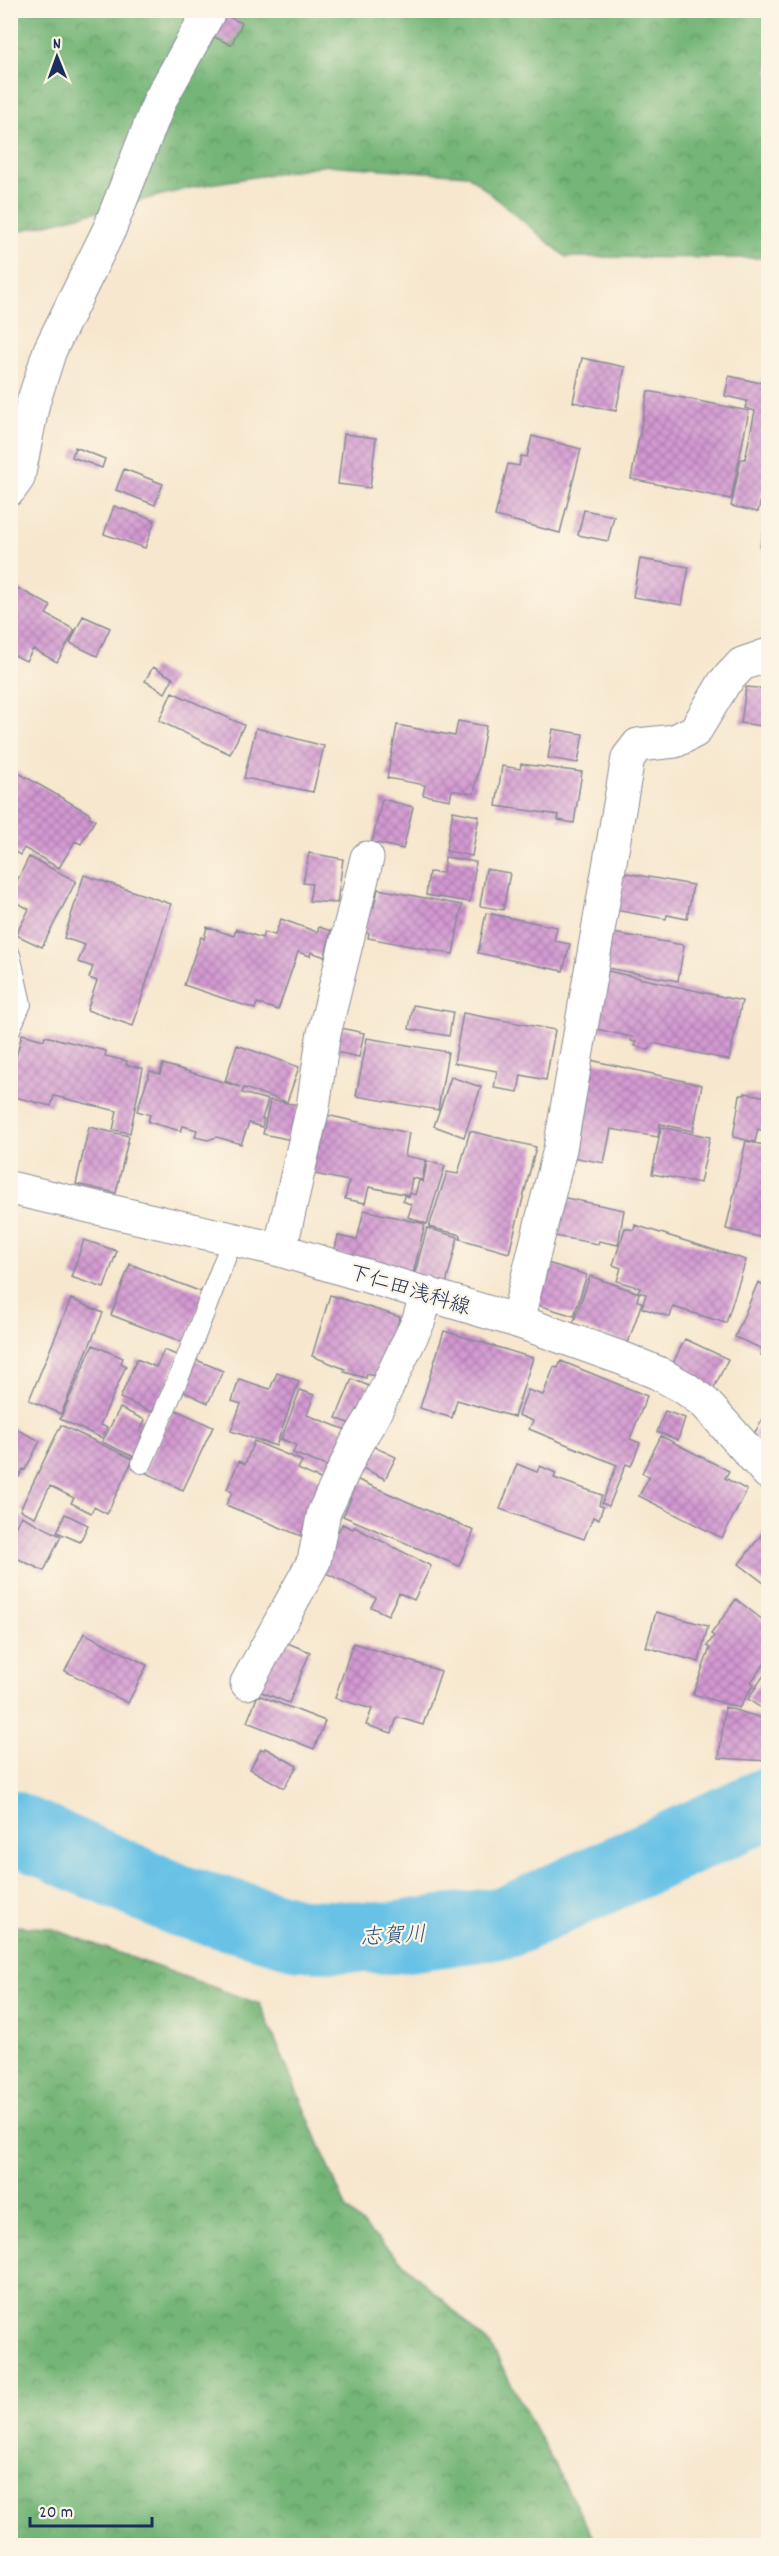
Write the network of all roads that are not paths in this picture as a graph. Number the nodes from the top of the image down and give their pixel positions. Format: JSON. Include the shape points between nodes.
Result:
{"nodes":[{"id":1,"x":210,"y":10,"type":"edge"},
{"id":2,"x":10,"y":489,"type":"edge"},
{"id":3,"x":768,"y":655,"type":"edge"},
{"id":4,"x":367,"y":858,"type":"dead end"},
{"id":5,"x":10,"y":955,"type":"edge"},
{"id":6,"x":10,"y":1029,"type":"edge"},
{"id":7,"x":10,"y":1188,"type":"edge"},
{"id":8,"x":233,"y":1239,"type":"junction"},
{"id":9,"x":280,"y":1250,"type":"junction"},
{"id":10,"x":427,"y":1293,"type":"junction"},
{"id":11,"x":517,"y":1321,"type":"junction"},
{"id":12,"x":142,"y":1463,"type":"dead end"},
{"id":13,"x":768,"y":1473,"type":"edge"},
{"id":14,"x":247,"y":1683,"type":"dead end"}],
"edges":[{"from":1,"to":2,"type":"street","via":[[160,100],[109,230],[50,350],[33,403],[18,478]]},
{"from":3,"to":11,"type":"street","via":[[742,664],[730,676],[695,731],[675,741],[638,745],[628,758],[560,1149]]},
{"from":4,"to":9,"type":"street"},
{"from":5,"to":6,"type":"lane","via":[[21,1004]]},
{"from":7,"to":8,"type":"street","name":"下仁田浅科線"},
{"from":8,"to":9,"type":"street","name":"下仁田浅科線"},
{"from":8,"to":12,"type":"lane"},
{"from":9,"to":10,"type":"street","name":"下仁田浅科線"},
{"from":10,"to":11,"type":"street","name":"下仁田浅科線"},
{"from":10,"to":14,"type":"street","via":[[414,1330],[324,1512],[314,1561]]},
{"from":11,"to":13,"type":"street","name":"下仁田浅科線","via":[[658,1372],[685,1388],[705,1403]]}]}
